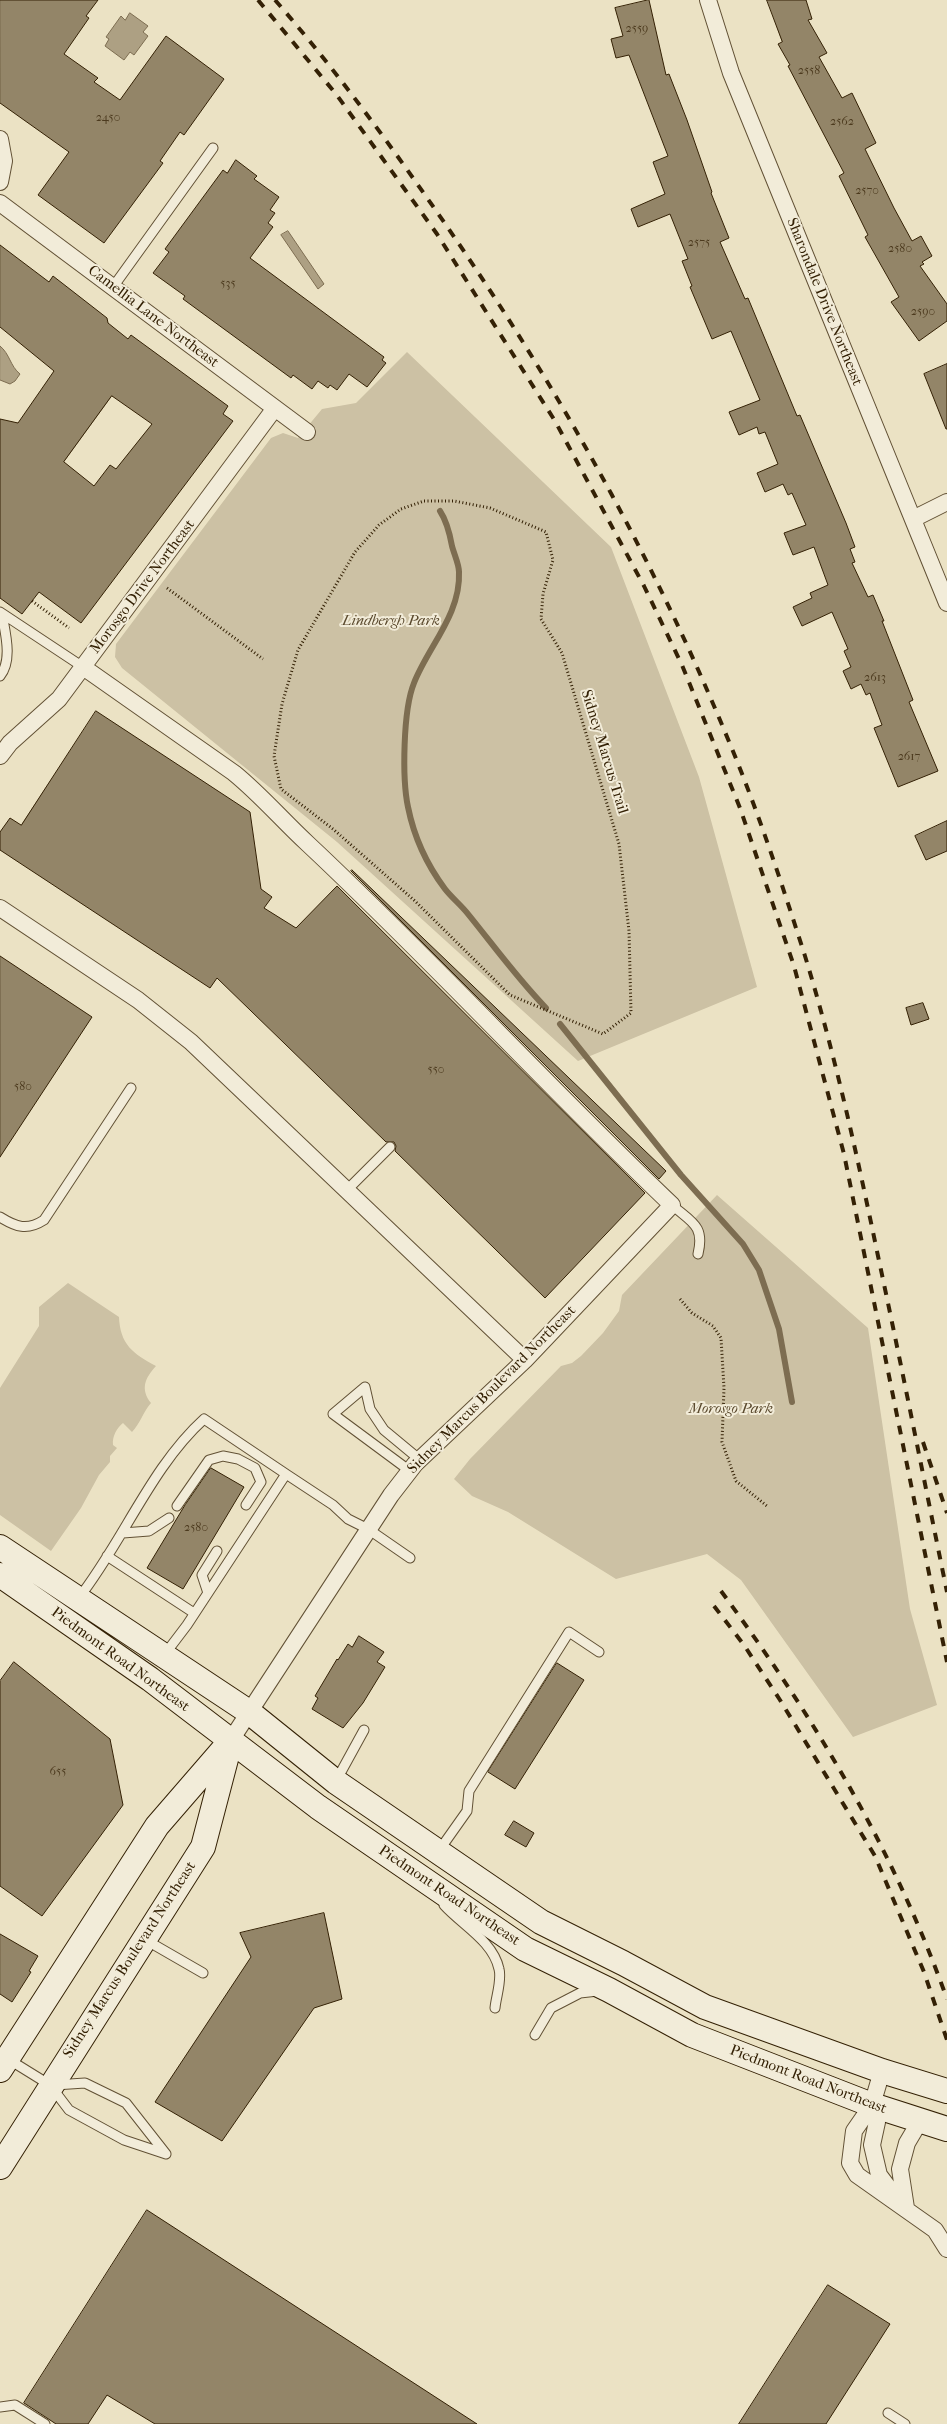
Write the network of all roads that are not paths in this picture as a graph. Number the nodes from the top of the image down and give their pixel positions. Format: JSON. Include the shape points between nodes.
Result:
{"nodes":[{"id":1,"x":708,"y":0,"type":"edge"},
{"id":2,"x":0,"y":139,"type":"edge"},
{"id":3,"x":213,"y":148,"type":"dead end"},
{"id":4,"x":0,"y":182,"type":"edge"},
{"id":5,"x":0,"y":203,"type":"edge"},
{"id":6,"x":113,"y":287,"type":"junction"},
{"id":7,"x":275,"y":408,"type":"junction"},
{"id":8,"x":307,"y":432,"type":"dead end"},
{"id":9,"x":947,"y":502,"type":"edge"},
{"id":10,"x":913,"y":519,"type":"junction"},
{"id":11,"x":947,"y":603,"type":"edge"},
{"id":12,"x":1,"y":613,"type":"edge"},
{"id":13,"x":83,"y":667,"type":"junction"},
{"id":14,"x":0,"y":676,"type":"edge"},
{"id":15,"x":0,"y":756,"type":"edge"},
{"id":16,"x":0,"y":908,"type":"edge"},
{"id":17,"x":131,"y":1088,"type":"dead end"},
{"id":18,"x":390,"y":1147,"type":"dead end"},
{"id":19,"x":347,"y":1190,"type":"junction"},
{"id":20,"x":672,"y":1205,"type":"junction"},
{"id":21,"x":0,"y":1217,"type":"edge"},
{"id":22,"x":698,"y":1254,"type":"dead end"},
{"id":23,"x":525,"y":1360,"type":"junction"},
{"id":24,"x":414,"y":1465,"type":"junction"},
{"id":25,"x":286,"y":1474,"type":"junction"},
{"id":26,"x":246,"y":1505,"type":"dead end"},
{"id":27,"x":177,"y":1506,"type":"dead end"},
{"id":28,"x":169,"y":1518,"type":"dead end"},
{"id":29,"x":368,"y":1530,"type":"junction"},
{"id":30,"x":123,"y":1533,"type":"junction"},
{"id":31,"x":0,"y":1547,"type":"edge"},
{"id":32,"x":217,"y":1551,"type":"dead end"},
{"id":33,"x":107,"y":1556,"type":"junction"},
{"id":34,"x":410,"y":1558,"type":"dead end"},
{"id":35,"x":0,"y":1574,"type":"edge"},
{"id":36,"x":208,"y":1593,"type":"junction"},
{"id":37,"x":77,"y":1599,"type":"junction"},
{"id":38,"x":194,"y":1613,"type":"junction"},
{"id":39,"x":599,"y":1652,"type":"dead end"},
{"id":40,"x":163,"y":1656,"type":"junction"},
{"id":41,"x":249,"y":1712,"type":"junction"},
{"id":42,"x":364,"y":1730,"type":"dead end"},
{"id":43,"x":231,"y":1740,"type":"junction"},
{"id":44,"x":336,"y":1782,"type":"junction"},
{"id":45,"x":438,"y":1852,"type":"junction"},
{"id":46,"x":421,"y":1878,"type":"junction"},
{"id":47,"x":144,"y":1938,"type":"junction"},
{"id":48,"x":203,"y":1973,"type":"dead end"},
{"id":49,"x":609,"y":1990,"type":"junction"},
{"id":50,"x":495,"y":2008,"type":"dead end"},
{"id":51,"x":535,"y":2035,"type":"dead end"},
{"id":52,"x":2,"y":2060,"type":"edge"},
{"id":53,"x":882,"y":2072,"type":"junction"},
{"id":54,"x":50,"y":2085,"type":"junction"},
{"id":55,"x":947,"y":2091,"type":"edge"},
{"id":56,"x":872,"y":2105,"type":"junction"},
{"id":57,"x":920,"y":2121,"type":"junction"},
{"id":58,"x":947,"y":2129,"type":"edge"},
{"id":59,"x":0,"y":2167,"type":"edge"},
{"id":60,"x":906,"y":2211,"type":"junction"},
{"id":61,"x":947,"y":2249,"type":"edge"},
{"id":62,"x":0,"y":2407,"type":"edge"},
{"id":63,"x":888,"y":2413,"type":"dead end"},
{"id":64,"x":45,"y":2424,"type":"edge"},
{"id":65,"x":905,"y":2424,"type":"edge"}],
"edges":[{"from":1,"to":10,"type":"street","name":"Sharondale Drive Northeast","via":[[731,73]]},
{"from":2,"to":4,"type":"street","via":[[4,161]]},
{"from":3,"to":6,"type":"lane"},
{"from":5,"to":6,"type":"street","name":"Camellia Lane Northeast"},
{"from":6,"to":7,"type":"street","name":"Camellia Lane Northeast"},
{"from":7,"to":8,"type":"street","name":"Camellia Lane Northeast"},
{"from":7,"to":13,"type":"street","name":"Morosgo Drive Northeast"},
{"from":9,"to":10,"type":"street"},
{"from":10,"to":11,"type":"street","name":"Sharondale Drive Northeast"},
{"from":12,"to":13,"type":"lane"},
{"from":12,"to":14,"type":"lane","via":[[7,644],[5,670]]},
{"from":13,"to":15,"type":"street","name":"Morosgo Drive Northeast","via":[[58,699]]},
{"from":13,"to":20,"type":"street","via":[[258,793]]},
{"from":16,"to":19,"type":"street","via":[[165,1021]]},
{"from":17,"to":21,"type":"lane","via":[[44,1220],[36,1225],[20,1227]]},
{"from":18,"to":19,"type":"lane"},
{"from":19,"to":23,"type":"street"},
{"from":20,"to":22,"type":"lane","via":[[694,1223],[702,1239]]},
{"from":20,"to":23,"type":"street","name":"Sidney Marcus Boulevard Northeast"},
{"from":23,"to":24,"type":"street","name":"Sidney Marcus Boulevard Northeast"},
{"from":24,"to":24,"type":"lane","via":[[333,1414],[364,1387],[370,1409]]},
{"from":24,"to":29,"type":"street","name":"Sidney Marcus Boulevard Northeast"},
{"from":25,"to":29,"type":"lane"},
{"from":25,"to":30,"type":"lane","via":[[204,1419],[175,1449]]},
{"from":25,"to":36,"type":"lane"},
{"from":26,"to":27,"type":"lane","via":[[261,1482],[255,1468],[223,1456],[209,1460]]},
{"from":28,"to":30,"type":"lane","via":[[149,1531]]},
{"from":29,"to":34,"type":"lane"},
{"from":29,"to":41,"type":"street","name":"Sidney Marcus Boulevard Northeast"},
{"from":30,"to":33,"type":"lane"},
{"from":31,"to":37,"type":"main road","name":"Piedmont Road Northeast"},
{"from":32,"to":36,"type":"lane","via":[[202,1575]]},
{"from":33,"to":37,"type":"lane"},
{"from":33,"to":38,"type":"lane"},
{"from":35,"to":43,"type":"main road","name":"Piedmont Road Northeast"},
{"from":36,"to":38,"type":"lane"},
{"from":37,"to":40,"type":"main road","name":"Piedmont Road Northeast"},
{"from":38,"to":40,"type":"lane"},
{"from":39,"to":45,"type":"lane","via":[[569,1632],[469,1791],[467,1811]]},
{"from":40,"to":41,"type":"main road","name":"Piedmont Road Northeast"},
{"from":41,"to":43,"type":"street","name":"Sidney Marcus Boulevard Northeast"},
{"from":41,"to":44,"type":"main road","name":"Piedmont Road Northeast"},
{"from":42,"to":44,"type":"lane"},
{"from":43,"to":46,"type":"main road","name":"Piedmont Road Northeast","via":[[318,1807]]},
{"from":43,"to":47,"type":"main road","name":"Sidney Marcus Boulevard Northeast","via":[[203,1847]]},
{"from":43,"to":52,"type":"main road","name":"Sidney Marcus Boulevard Northeast","via":[[156,1826]]},
{"from":44,"to":45,"type":"main road","name":"Piedmont Road Northeast"},
{"from":45,"to":53,"type":"main road","name":"Piedmont Road Northeast","via":[[541,1922],[705,2007]]},
{"from":46,"to":49,"type":"main road","name":"Piedmont Road Northeast","via":[[525,1949]]},
{"from":46,"to":50,"type":"lane","via":[[457,1919],[489,1946],[500,1970]]},
{"from":47,"to":48,"type":"lane"},
{"from":47,"to":54,"type":"main road","name":"Sidney Marcus Boulevard Northeast"},
{"from":49,"to":51,"type":"lane","via":[[580,1994],[551,2008]]},
{"from":49,"to":56,"type":"main road","name":"Piedmont Road Northeast","via":[[692,2035]]},
{"from":52,"to":54,"type":"lane"},
{"from":53,"to":55,"type":"main road","name":"Piedmont Road Northeast"},
{"from":53,"to":56,"type":"street"},
{"from":54,"to":54,"type":"lane","via":[[69,2110],[124,2140],[166,2154],[126,2103],[85,2083]]},
{"from":54,"to":59,"type":"main road","name":"Sidney Marcus Boulevard Northeast"},
{"from":56,"to":57,"type":"main road","name":"Piedmont Road Northeast"},
{"from":56,"to":60,"type":"street","via":[[877,2122],[872,2145],[879,2175]]},
{"from":56,"to":60,"type":"street","via":[[854,2131],[850,2163],[857,2175]]},
{"from":57,"to":58,"type":"main road","name":"Piedmont Road Northeast"},
{"from":57,"to":60,"type":"street","via":[[907,2143],[900,2169]]},
{"from":60,"to":61,"type":"street","via":[[935,2230]]},
{"from":62,"to":64,"type":"lane","via":[[15,2405]]},
{"from":63,"to":65,"type":"lane"}]}
